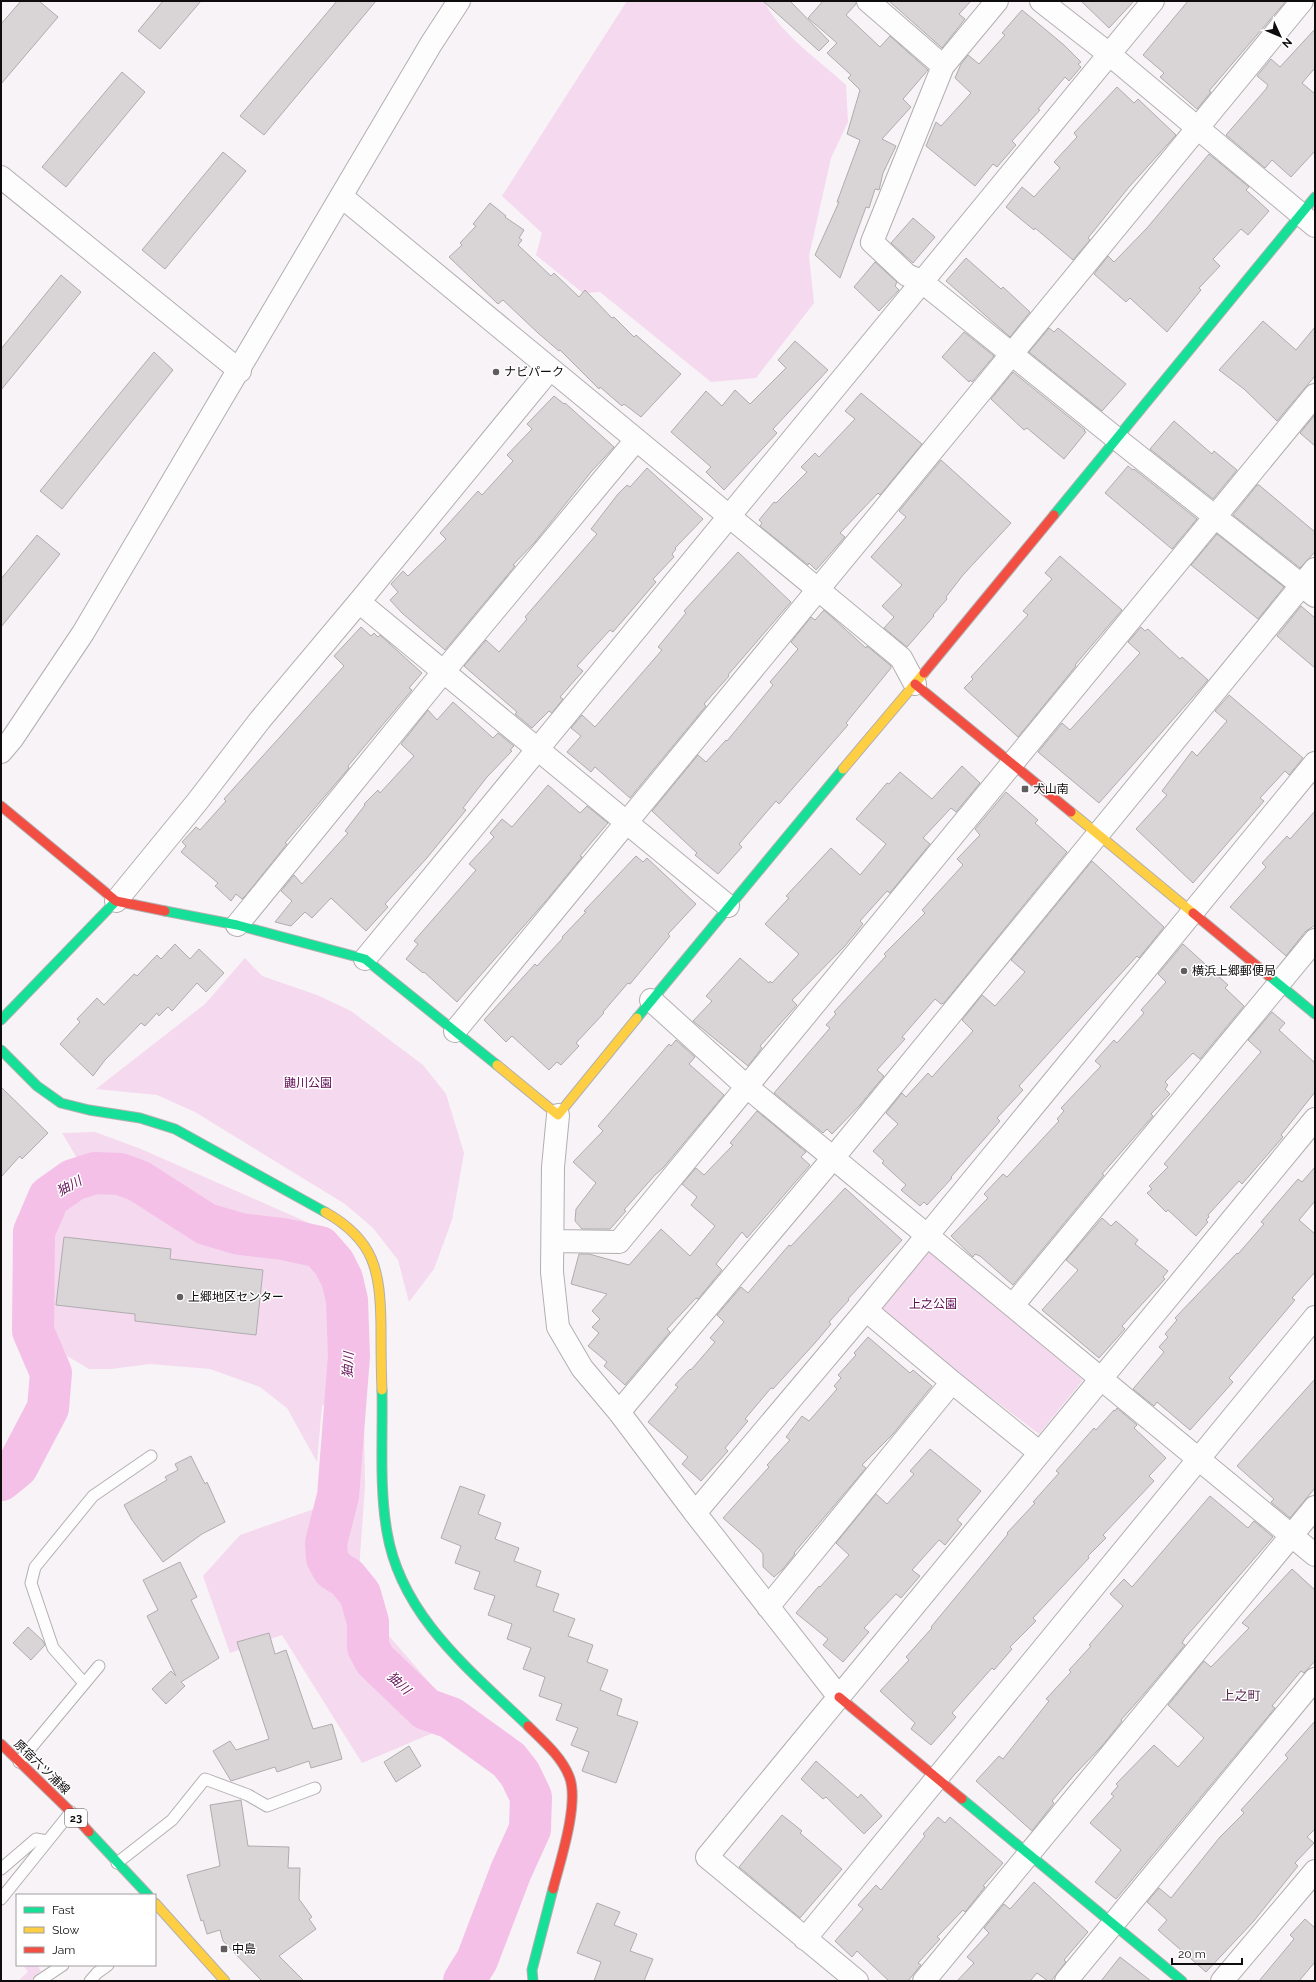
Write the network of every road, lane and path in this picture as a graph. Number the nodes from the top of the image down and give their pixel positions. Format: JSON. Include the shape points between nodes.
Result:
{"nodes":[{"id":1,"x":459,"y":1,"type":"edge"},
{"id":2,"x":868,"y":1,"type":"edge"},
{"id":3,"x":996,"y":1,"type":"edge"},
{"id":4,"x":1041,"y":1,"type":"edge"},
{"id":5,"x":1153,"y":1,"type":"edge"},
{"id":6,"x":1302,"y":1,"type":"edge"},
{"id":7,"x":1109,"y":54,"type":"junction"},
{"id":8,"x":943,"y":66,"type":"junction"},
{"id":9,"x":1198,"y":128,"type":"junction"},
{"id":10,"x":1,"y":177,"type":"edge"},
{"id":11,"x":342,"y":196,"type":"junction"},
{"id":12,"x":1315,"y":197,"type":"edge"},
{"id":13,"x":1308,"y":220,"type":"edge"},
{"id":14,"x":921,"y":281,"type":"junction"},
{"id":15,"x":1013,"y":354,"type":"junction"},
{"id":16,"x":550,"y":369,"type":"junction"},
{"id":17,"x":240,"y":371,"type":"junction"},
{"id":18,"x":1315,"y":395,"type":"edge"},
{"id":19,"x":1117,"y":439,"type":"junction"},
{"id":20,"x":636,"y":440,"type":"junction"},
{"id":21,"x":729,"y":516,"type":"junction"},
{"id":22,"x":1216,"y":518,"type":"junction"},
{"id":23,"x":1310,"y":583,"type":"edge"},
{"id":24,"x":818,"y":590,"type":"junction"},
{"id":25,"x":359,"y":602,"type":"junction"},
{"id":26,"x":444,"y":671,"type":"junction"},
{"id":27,"x":915,"y":684,"type":"junction"},
{"id":28,"x":537,"y":749,"type":"junction"},
{"id":29,"x":1,"y":752,"type":"edge"},
{"id":30,"x":1012,"y":763,"type":"junction"},
{"id":31,"x":1315,"y":763,"type":"edge"},
{"id":32,"x":1,"y":806,"type":"edge"},
{"id":33,"x":627,"y":822,"type":"junction"},
{"id":34,"x":1096,"y":835,"type":"junction"},
{"id":35,"x":116,"y":901,"type":"junction"},
{"id":36,"x":728,"y":906,"type":"junction"},
{"id":37,"x":1192,"y":912,"type":"junction"},
{"id":38,"x":237,"y":926,"type":"junction"},
{"id":39,"x":1315,"y":940,"type":"edge"},
{"id":40,"x":365,"y":959,"type":"junction"},
{"id":41,"x":1279,"y":984,"type":"junction"},
{"id":42,"x":651,"y":1000,"type":"junction"},
{"id":43,"x":1315,"y":1014,"type":"edge"},
{"id":44,"x":1,"y":1020,"type":"edge"},
{"id":45,"x":455,"y":1031,"type":"junction"},
{"id":46,"x":1,"y":1050,"type":"edge"},
{"id":47,"x":747,"y":1087,"type":"junction"},
{"id":48,"x":558,"y":1115,"type":"junction"},
{"id":49,"x":1315,"y":1119,"type":"edge"},
{"id":50,"x":833,"y":1158,"type":"junction"},
{"id":51,"x":927,"y":1234,"type":"junction"},
{"id":52,"x":553,"y":1241,"type":"junction"},
{"id":53,"x":1013,"y":1305,"type":"junction"},
{"id":54,"x":866,"y":1310,"type":"junction"},
{"id":55,"x":1315,"y":1317,"type":"edge"},
{"id":56,"x":1102,"y":1378,"type":"junction"},
{"id":57,"x":952,"y":1382,"type":"junction"},
{"id":58,"x":619,"y":1412,"type":"junction"},
{"id":59,"x":1040,"y":1453,"type":"junction"},
{"id":60,"x":151,"y":1456,"type":"dead end"},
{"id":61,"x":1198,"y":1458,"type":"junction"},
{"id":62,"x":1315,"y":1507,"type":"edge"},
{"id":63,"x":695,"y":1513,"type":"junction"},
{"id":64,"x":1292,"y":1535,"type":"junction"},
{"id":65,"x":1315,"y":1554,"type":"edge"},
{"id":66,"x":768,"y":1607,"type":"junction"},
{"id":67,"x":99,"y":1666,"type":"dead end"},
{"id":68,"x":1315,"y":1679,"type":"edge"},
{"id":69,"x":84,"y":1683,"type":"junction"},
{"id":70,"x":839,"y":1697,"type":"junction"},
{"id":71,"x":1,"y":1744,"type":"edge"},
{"id":72,"x":19,"y":1762,"type":"junction"},
{"id":73,"x":936,"y":1778,"type":"junction"},
{"id":74,"x":315,"y":1788,"type":"dead end"},
{"id":75,"x":71,"y":1812,"type":"junction"},
{"id":76,"x":47,"y":1841,"type":"junction"},
{"id":77,"x":1028,"y":1855,"type":"junction"},
{"id":78,"x":116,"y":1864,"type":"junction"},
{"id":79,"x":1,"y":1869,"type":"edge"},
{"id":80,"x":1315,"y":1871,"type":"edge"},
{"id":81,"x":147,"y":1894,"type":"edge"},
{"id":82,"x":1,"y":1899,"type":"edge"},
{"id":83,"x":156,"y":1904,"type":"edge"},
{"id":84,"x":1113,"y":1923,"type":"junction"},
{"id":85,"x":805,"y":1939,"type":"junction"},
{"id":86,"x":62,"y":1966,"type":"edge"},
{"id":87,"x":107,"y":1966,"type":"edge"},
{"id":88,"x":39,"y":1981,"type":"edge"},
{"id":89,"x":90,"y":1981,"type":"edge"},
{"id":90,"x":225,"y":1981,"type":"edge"},
{"id":91,"x":533,"y":1981,"type":"edge"},
{"id":92,"x":857,"y":1981,"type":"edge"},
{"id":93,"x":924,"y":1981,"type":"edge"},
{"id":94,"x":1066,"y":1981,"type":"edge"},
{"id":95,"x":1182,"y":1981,"type":"edge"},
{"id":96,"x":1222,"y":1981,"type":"edge"}],
"edges":[{"from":1,"to":11,"type":"street"},
{"from":2,"to":8,"type":"street"},
{"from":3,"to":8,"type":"street"},
{"from":4,"to":7,"type":"street"},
{"from":5,"to":7,"type":"street"},
{"from":6,"to":9,"type":"street"},
{"from":7,"to":9,"type":"street"},
{"from":7,"to":14,"type":"street"},
{"from":8,"to":14,"type":"street","via":[[872,242],[907,275]]},
{"from":9,"to":13,"type":"street"},
{"from":9,"to":15,"type":"street"},
{"from":10,"to":17,"type":"street"},
{"from":11,"to":16,"type":"street"},
{"from":11,"to":17,"type":"street"},
{"from":12,"to":13,"type":"street"},
{"from":13,"to":19,"type":"street"},
{"from":14,"to":15,"type":"street"},
{"from":14,"to":21,"type":"street"},
{"from":15,"to":19,"type":"street"},
{"from":15,"to":24,"type":"street"},
{"from":16,"to":20,"type":"street"},
{"from":16,"to":25,"type":"street"},
{"from":17,"to":29,"type":"street","via":[[83,633]]},
{"from":18,"to":22,"type":"street"},
{"from":19,"to":22,"type":"street"},
{"from":19,"to":27,"type":"street"},
{"from":20,"to":21,"type":"street"},
{"from":20,"to":26,"type":"street"},
{"from":21,"to":24,"type":"street"},
{"from":21,"to":28,"type":"street"},
{"from":22,"to":23,"type":"street"},
{"from":22,"to":30,"type":"street"},
{"from":23,"to":34,"type":"street"},
{"from":24,"to":27,"type":"street","via":[[902,658]]},
{"from":24,"to":33,"type":"street"},
{"from":25,"to":26,"type":"street"},
{"from":25,"to":35,"type":"street","via":[[260,720]]},
{"from":26,"to":28,"type":"street"},
{"from":26,"to":38,"type":"street"},
{"from":27,"to":30,"type":"street"},
{"from":27,"to":36,"type":"street"},
{"from":28,"to":33,"type":"street"},
{"from":28,"to":40,"type":"street"},
{"from":30,"to":34,"type":"street"},
{"from":30,"to":47,"type":"street"},
{"from":31,"to":37,"type":"street"},
{"from":32,"to":35,"type":"street"},
{"from":33,"to":36,"type":"street"},
{"from":33,"to":45,"type":"street"},
{"from":34,"to":37,"type":"street"},
{"from":34,"to":50,"type":"street"},
{"from":35,"to":38,"type":"street"},
{"from":35,"to":44,"type":"street"},
{"from":36,"to":42,"type":"street"},
{"from":37,"to":41,"type":"street"},
{"from":37,"to":51,"type":"street"},
{"from":38,"to":40,"type":"street"},
{"from":39,"to":41,"type":"street"},
{"from":40,"to":45,"type":"street"},
{"from":41,"to":43,"type":"street"},
{"from":41,"to":53,"type":"street"},
{"from":42,"to":47,"type":"street"},
{"from":42,"to":48,"type":"street"},
{"from":45,"to":48,"type":"street"},
{"from":46,"to":91,"type":"street","via":[[37,1086],[61,1103],[140,1118],[175,1129],[339,1220],[352,1229],[364,1243],[374,1261],[380,1290],[384,1501],[387,1532],[394,1560],[413,1603],[438,1638],[552,1750],[570,1776],[572,1802],[567,1837],[532,1970]]},
{"from":47,"to":50,"type":"street"},
{"from":47,"to":52,"type":"street","via":[[619,1242]]},
{"from":48,"to":52,"type":"street","via":[[553,1166]]},
{"from":49,"to":56,"type":"street"},
{"from":50,"to":51,"type":"street"},
{"from":50,"to":58,"type":"street"},
{"from":51,"to":53,"type":"street"},
{"from":51,"to":54,"type":"street"},
{"from":52,"to":58,"type":"street","via":[[552,1272],[558,1327],[582,1368]]},
{"from":53,"to":56,"type":"street"},
{"from":54,"to":57,"type":"street"},
{"from":54,"to":63,"type":"street"},
{"from":55,"to":61,"type":"street"},
{"from":56,"to":59,"type":"street"},
{"from":56,"to":61,"type":"street"},
{"from":57,"to":59,"type":"street"},
{"from":57,"to":66,"type":"street"},
{"from":58,"to":63,"type":"street"},
{"from":59,"to":70,"type":"street"},
{"from":60,"to":69,"type":"lane","via":[[93,1496],[35,1567],[31,1583],[53,1648]]},
{"from":61,"to":64,"type":"street"},
{"from":61,"to":73,"type":"street"},
{"from":62,"to":64,"type":"street"},
{"from":63,"to":66,"type":"street"},
{"from":64,"to":65,"type":"street"},
{"from":64,"to":77,"type":"street"},
{"from":66,"to":70,"type":"street"},
{"from":67,"to":69,"type":"lane"},
{"from":68,"to":84,"type":"street"},
{"from":69,"to":72,"type":"lane"},
{"from":70,"to":73,"type":"street"},
{"from":70,"to":85,"type":"street","via":[[707,1857]]},
{"from":71,"to":72,"type":"street","name":"原宿六ツ浦線","number":"23"},
{"from":72,"to":75,"type":"street","name":"原宿六ツ浦線","number":"23"},
{"from":73,"to":77,"type":"street"},
{"from":73,"to":85,"type":"street"},
{"from":74,"to":78,"type":"lane","via":[[267,1806],[248,1795],[205,1779],[172,1820]]},
{"from":75,"to":76,"type":"lane"},
{"from":75,"to":78,"type":"street","name":"原宿六ツ浦線","number":"23"},
{"from":76,"to":79,"type":"lane","via":[[36,1839]]},
{"from":76,"to":82,"type":"lane"},
{"from":77,"to":84,"type":"street"},
{"from":77,"to":93,"type":"street"},
{"from":78,"to":81,"type":"street","name":"原宿六ツ浦線","number":"23"},
{"from":80,"to":96,"type":"street"},
{"from":83,"to":90,"type":"street"},
{"from":84,"to":94,"type":"street"},
{"from":84,"to":95,"type":"street"},
{"from":85,"to":92,"type":"street"},
{"from":86,"to":88,"type":"lane"},
{"from":87,"to":89,"type":"lane"}]}
